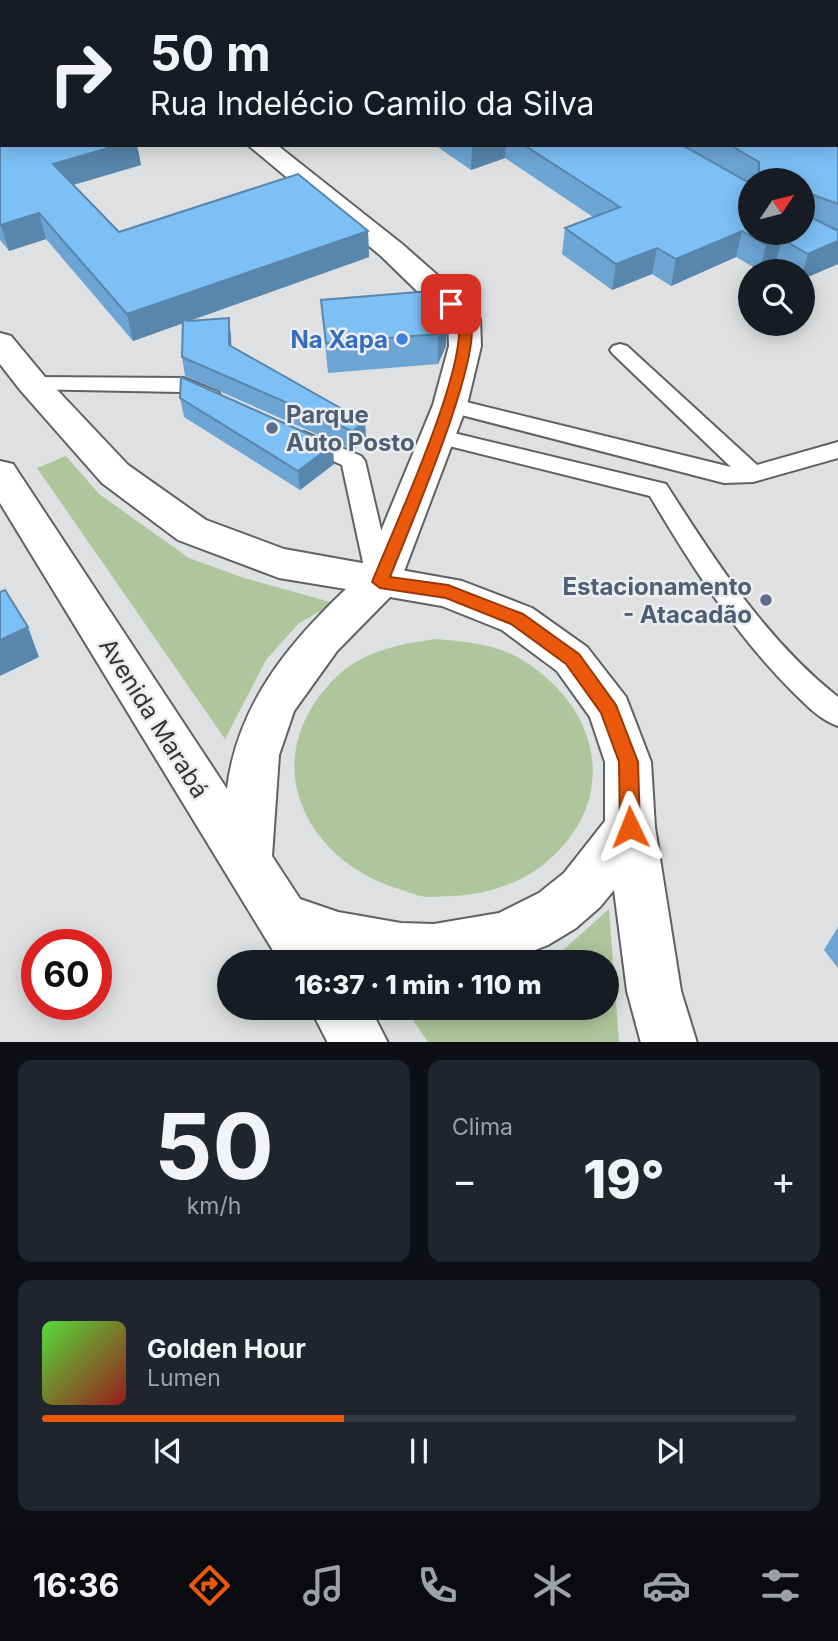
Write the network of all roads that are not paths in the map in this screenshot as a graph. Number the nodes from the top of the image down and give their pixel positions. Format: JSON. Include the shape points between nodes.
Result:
{"nodes":[{"id":1,"x":263,"y":147,"type":"edge"},
{"id":2,"x":0,"y":343,"type":"edge"},
{"id":3,"x":620,"y":351,"type":"dead end"},
{"id":4,"x":33,"y":384,"type":"junction"},
{"id":5,"x":232,"y":407,"type":"edge"},
{"id":6,"x":443,"y":421,"type":"junction"},
{"id":7,"x":281,"y":428,"type":"edge"},
{"id":8,"x":838,"y":450,"type":"edge"},
{"id":9,"x":674,"y":464,"type":"junction"},
{"id":10,"x":0,"y":473,"type":"edge"},
{"id":11,"x":753,"y":474,"type":"junction"},
{"id":12,"x":659,"y":490,"type":"junction"},
{"id":13,"x":380,"y":582,"type":"junction"},
{"id":14,"x":838,"y":714,"type":"edge"},
{"id":15,"x":630,"y":827,"type":"junction"},
{"id":16,"x":246,"y":863,"type":"junction"},
{"id":17,"x":283,"y":918,"type":"junction"},
{"id":18,"x":303,"y":950,"type":"edge"},
{"id":19,"x":346,"y":1020,"type":"edge"},
{"id":20,"x":360,"y":1042,"type":"edge"},
{"id":21,"x":669,"y":1042,"type":"edge"}],
"edges":[{"from":1,"to":6,"type":"main road","via":[[404,260],[464,319],[464,346]]},
{"from":2,"to":4,"type":"main road"},
{"from":3,"to":11,"type":"lane"},
{"from":4,"to":5,"type":"lane","via":[[184,385]]},
{"from":4,"to":13,"type":"main road","via":[[115,474],[192,530],[279,563]]},
{"from":6,"to":9,"type":"lane"},
{"from":6,"to":12,"type":"lane"},
{"from":6,"to":13,"type":"main road"},
{"from":7,"to":13,"type":"lane","via":[[353,461]]},
{"from":8,"to":11,"type":"lane"},
{"from":9,"to":11,"type":"lane","via":[[724,475]]},
{"from":9,"to":12,"type":"lane"},
{"from":10,"to":16,"type":"main road","name":"Avenida Marabá"},
{"from":12,"to":14,"type":"lane","via":[[709,573],[780,660]]},
{"from":13,"to":15,"type":"main road","via":[[448,592],[517,619],[572,659],[610,710],[628,762]]},
{"from":13,"to":16,"type":"main road","via":[[318,642],[270,713],[256,756]]},
{"from":15,"to":17,"type":"main road","via":[[581,890],[536,925],[473,947],[406,949],[340,939]]},
{"from":15,"to":21,"type":"main road","via":[[654,991]]},
{"from":16,"to":17,"type":"main road","name":"Avenida Marabá"},
{"from":17,"to":18,"type":"main road","name":"Avenida Marabá"},
{"from":19,"to":20,"type":"main road"}]}
